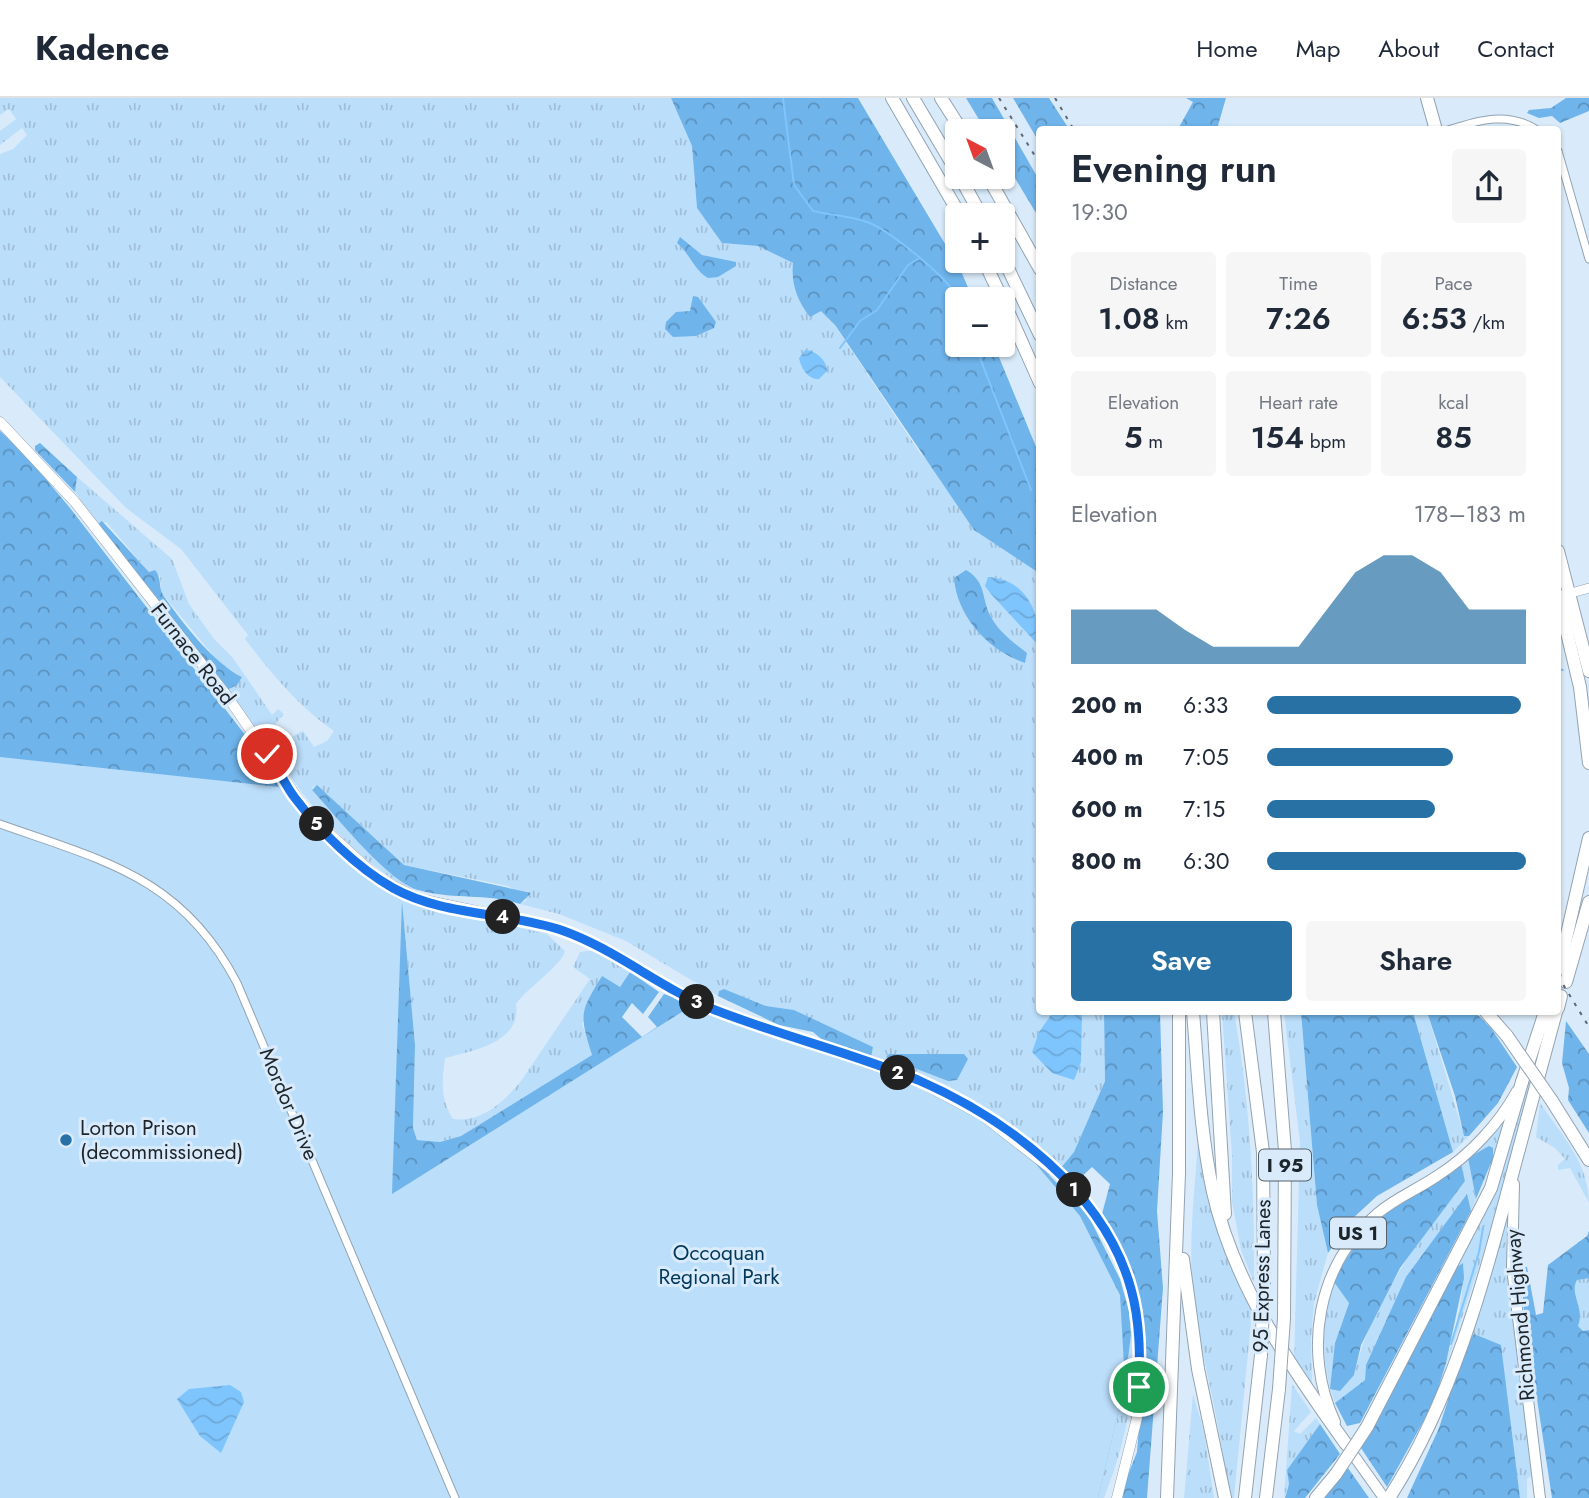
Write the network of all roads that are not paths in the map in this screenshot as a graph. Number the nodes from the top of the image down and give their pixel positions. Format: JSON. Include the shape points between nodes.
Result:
{"nodes":[{"id":1,"x":892,"y":98,"type":"edge"},
{"id":2,"x":913,"y":98,"type":"edge"},
{"id":3,"x":941,"y":98,"type":"edge"},
{"id":4,"x":1427,"y":98,"type":"edge"},
{"id":5,"x":954,"y":119,"type":"edge"},
{"id":6,"x":1435,"y":126,"type":"edge"},
{"id":7,"x":1463,"y":126,"type":"edge"},
{"id":8,"x":1529,"y":126,"type":"edge"},
{"id":9,"x":945,"y":152,"type":"edge"},
{"id":10,"x":1561,"y":161,"type":"edge"},
{"id":11,"x":995,"y":189,"type":"edge"},
{"id":12,"x":953,"y":203,"type":"edge"},
{"id":13,"x":1589,"y":259,"type":"edge"},
{"id":14,"x":1036,"y":262,"type":"edge"},
{"id":15,"x":1010,"y":273,"type":"edge"},
{"id":16,"x":1015,"y":327,"type":"edge"},
{"id":17,"x":1036,"y":327,"type":"edge"},
{"id":18,"x":1036,"y":374,"type":"edge"},
{"id":19,"x":0,"y":422,"type":"edge"},
{"id":20,"x":1589,"y":588,"type":"edge"},
{"id":21,"x":1562,"y":595,"type":"edge"},
{"id":22,"x":1589,"y":671,"type":"edge"},
{"id":23,"x":1589,"y":763,"type":"edge"},
{"id":24,"x":0,"y":824,"type":"edge"},
{"id":25,"x":1589,"y":838,"type":"edge"},
{"id":26,"x":1589,"y":902,"type":"edge"},
{"id":27,"x":1561,"y":960,"type":"edge"},
{"id":28,"x":1566,"y":982,"type":"dead end"},
{"id":29,"x":1179,"y":1015,"type":"edge"},
{"id":30,"x":1193,"y":1015,"type":"edge"},
{"id":31,"x":1213,"y":1015,"type":"edge"},
{"id":32,"x":1245,"y":1015,"type":"edge"},
{"id":33,"x":1274,"y":1015,"type":"edge"},
{"id":34,"x":1489,"y":1015,"type":"edge"},
{"id":35,"x":1494,"y":1015,"type":"edge"},
{"id":36,"x":1544,"y":1015,"type":"edge"},
{"id":37,"x":1555,"y":1015,"type":"edge"},
{"id":38,"x":1507,"y":1036,"type":"junction"},
{"id":39,"x":1522,"y":1082,"type":"junction"},
{"id":40,"x":1519,"y":1149,"type":"junction"},
{"id":41,"x":1589,"y":1160,"type":"edge"},
{"id":42,"x":1178,"y":1221,"type":"junction"},
{"id":43,"x":1244,"y":1281,"type":"junction"},
{"id":44,"x":1346,"y":1444,"type":"junction"},
{"id":45,"x":1384,"y":1496,"type":"edge"},
{"id":46,"x":455,"y":1498,"type":"edge"},
{"id":47,"x":1117,"y":1498,"type":"edge"},
{"id":48,"x":1167,"y":1498,"type":"edge"},
{"id":49,"x":1225,"y":1498,"type":"edge"},
{"id":50,"x":1245,"y":1498,"type":"edge"},
{"id":51,"x":1266,"y":1498,"type":"edge"},
{"id":52,"x":1316,"y":1498,"type":"edge"},
{"id":53,"x":1539,"y":1498,"type":"edge"}],
"edges":[{"from":1,"to":12,"type":"highway"},
{"from":2,"to":9,"type":"highway"},
{"from":3,"to":5,"type":"highway"},
{"from":4,"to":6,"type":"highway"},
{"from":7,"to":8,"type":"street","via":[[1497,117]]},
{"from":10,"to":13,"type":"street"},
{"from":11,"to":14,"type":"highway"},
{"from":15,"to":17,"type":"highway"},
{"from":16,"to":18,"type":"highway"},
{"from":19,"to":47,"type":"main road","name":"Furnace Road","via":[[59,482],[174,627],[271,758],[293,796],[330,837],[379,879],[419,899],[576,936],[699,1004],[916,1080],[982,1115],[1059,1175],[1105,1229],[1121,1259],[1135,1306],[1137,1418]]},
{"from":20,"to":21,"type":"street"},
{"from":21,"to":22,"type":"highway"},
{"from":21,"to":23,"type":"highway"},
{"from":24,"to":46,"type":"street","name":"Mordor Drive","via":[[142,878],[186,911],[217,947],[243,995]]},
{"from":25,"to":27,"type":"highway"},
{"from":26,"to":28,"type":"highway"},
{"from":29,"to":42,"type":"highway"},
{"from":30,"to":43,"type":"highway","via":[[1213,1192]]},
{"from":31,"to":43,"type":"highway","via":[[1223,1198]]},
{"from":32,"to":50,"type":"highway","name":"95 Express Lanes","bridge":true,"via":[[1263,1152],[1264,1282]]},
{"from":33,"to":51,"type":"highway","number":"I 95","bridge":true,"via":[[1285,1151],[1284,1318]]},
{"from":34,"to":38,"type":"highway"},
{"from":35,"to":38,"type":"highway"},
{"from":36,"to":39,"type":"highway","number":"US 1"},
{"from":37,"to":40,"type":"highway","name":"Richmond Highway"},
{"from":38,"to":41,"type":"highway","bridge":true},
{"from":39,"to":44,"type":"main road","number":"US 1","via":[[1472,1148],[1447,1170],[1377,1214],[1337,1265],[1320,1316],[1317,1361],[1328,1404]]},
{"from":39,"to":52,"type":"highway","bridge":true,"via":[[1491,1188],[1367,1427]]},
{"from":40,"to":45,"type":"highway","via":[[1448,1385],[1430,1428]]},
{"from":40,"to":53,"type":"main road","name":"Richmond Highway","via":[[1511,1244]]},
{"from":42,"to":48,"type":"highway"},
{"from":42,"to":49,"type":"highway","via":[[1192,1339]]},
{"from":43,"to":44,"type":"highway","via":[[1296,1374]]},
{"from":44,"to":45,"type":"main road","number":"US 1"}]}
